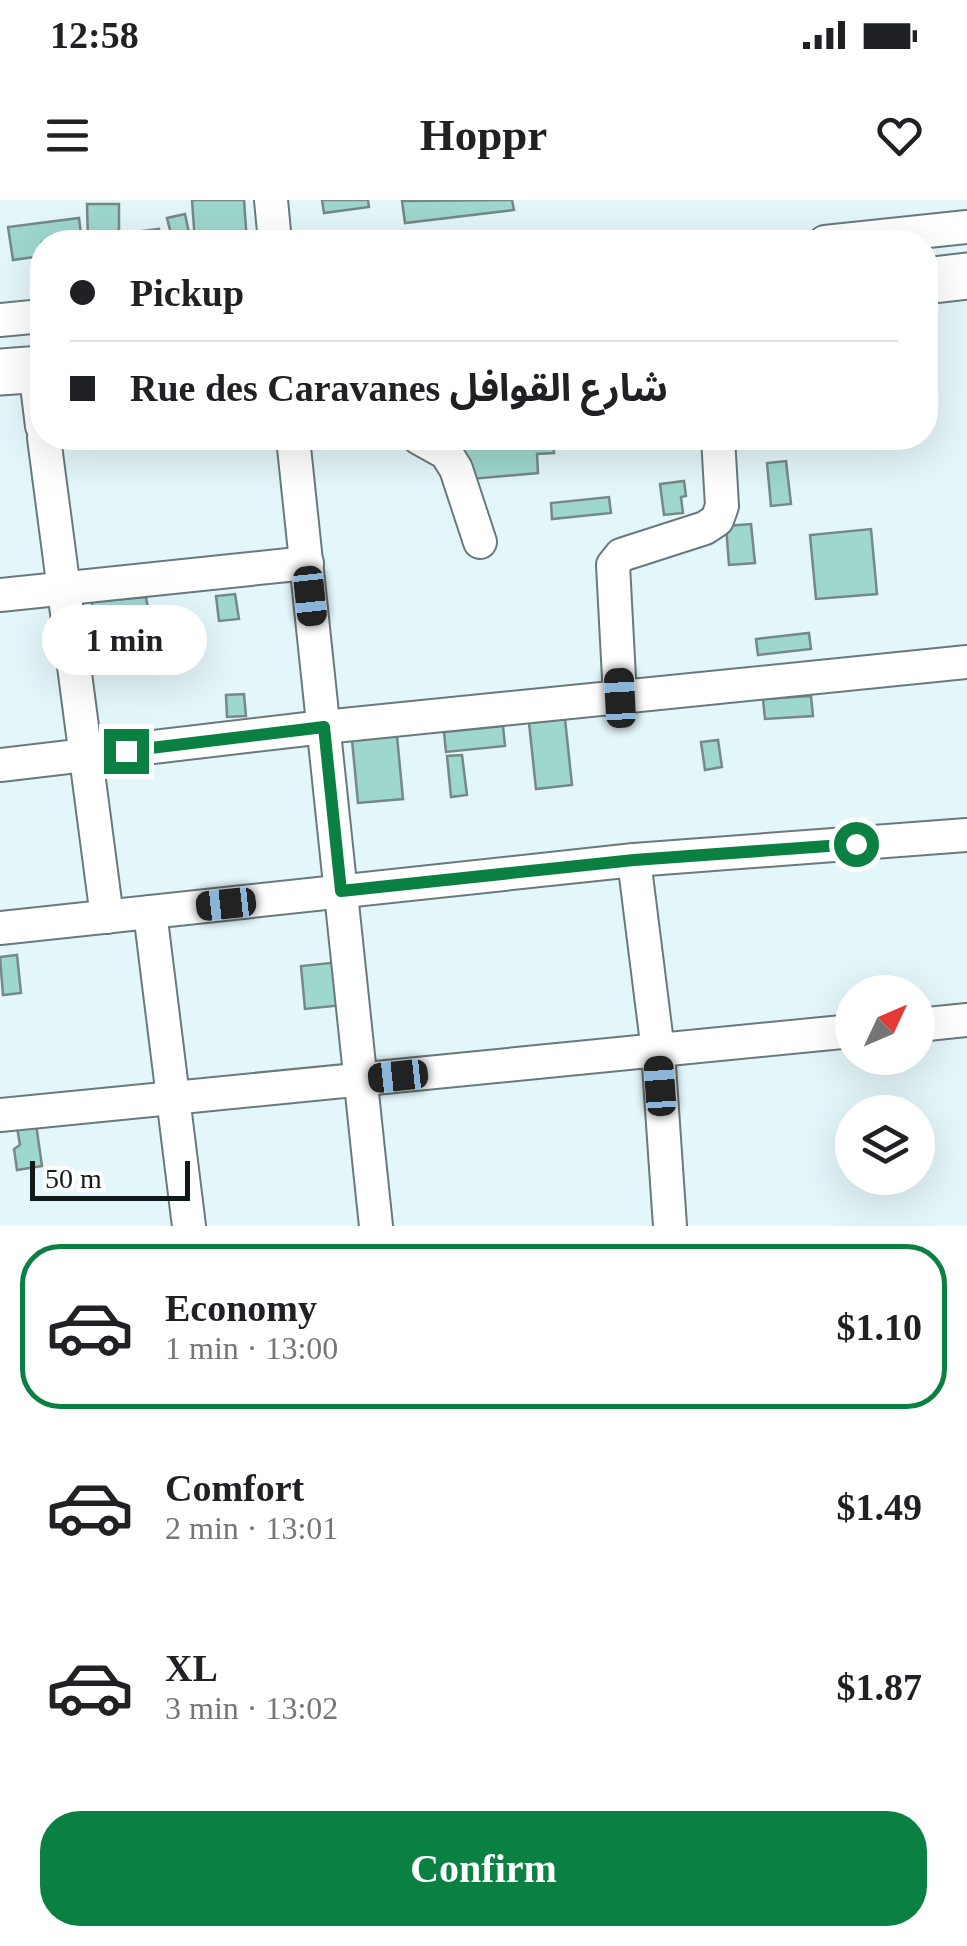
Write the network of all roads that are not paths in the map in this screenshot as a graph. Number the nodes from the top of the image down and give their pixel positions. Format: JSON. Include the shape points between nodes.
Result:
{"nodes":[{"id":1,"x":270,"y":200,"type":"edge"},
{"id":2,"x":967,"y":227,"type":"edge"},
{"id":3,"x":273,"y":230,"type":"edge"},
{"id":4,"x":938,"y":230,"type":"edge"},
{"id":5,"x":967,"y":276,"type":"edge"},
{"id":6,"x":938,"y":279,"type":"edge"},
{"id":7,"x":30,"y":317,"type":"edge"},
{"id":8,"x":0,"y":320,"type":"edge"},
{"id":9,"x":46,"y":450,"type":"edge"},
{"id":10,"x":295,"y":450,"type":"edge"},
{"id":11,"x":441,"y":450,"type":"edge"},
{"id":12,"x":719,"y":450,"type":"edge"},
{"id":13,"x":480,"y":542,"type":"dead end"},
{"id":14,"x":307,"y":563,"type":"junction"},
{"id":15,"x":64,"y":588,"type":"junction"},
{"id":16,"x":0,"y":595,"type":"edge"},
{"id":17,"x":967,"y":662,"type":"edge"},
{"id":18,"x":620,"y":698,"type":"junction"},
{"id":19,"x":324,"y":727,"type":"junction"},
{"id":20,"x":86,"y":756,"type":"junction"},
{"id":21,"x":0,"y":765,"type":"edge"},
{"id":22,"x":967,"y":835,"type":"edge"},
{"id":23,"x":634,"y":860,"type":"junction"},
{"id":24,"x":341,"y":891,"type":"junction"},
{"id":25,"x":150,"y":912,"type":"junction"},
{"id":26,"x":107,"y":916,"type":"junction"},
{"id":27,"x":0,"y":928,"type":"edge"},
{"id":28,"x":967,"y":1020,"type":"edge"},
{"id":29,"x":935,"y":1023,"type":"edge"},
{"id":30,"x":835,"y":1034,"type":"edge"},
{"id":31,"x":658,"y":1050,"type":"junction"},
{"id":32,"x":361,"y":1080,"type":"junction"},
{"id":33,"x":173,"y":1098,"type":"junction"},
{"id":34,"x":0,"y":1115,"type":"edge"},
{"id":35,"x":189,"y":1226,"type":"edge"},
{"id":36,"x":376,"y":1226,"type":"edge"},
{"id":37,"x":670,"y":1226,"type":"edge"}],
"edges":[{"from":1,"to":3,"type":"street"},
{"from":2,"to":4,"type":"street"},
{"from":5,"to":6,"type":"highway"},
{"from":7,"to":8,"type":"street"},
{"from":9,"to":15,"type":"street"},
{"from":10,"to":14,"type":"street"},
{"from":11,"to":13,"type":"street","via":[[456,469]]},
{"from":12,"to":18,"type":"street","via":[[722,506],[716,520],[621,554],[614,565]]},
{"from":14,"to":15,"type":"street"},
{"from":14,"to":19,"type":"street"},
{"from":15,"to":16,"type":"street"},
{"from":15,"to":20,"type":"street"},
{"from":17,"to":18,"type":"street"},
{"from":18,"to":19,"type":"street"},
{"from":19,"to":20,"type":"street"},
{"from":19,"to":24,"type":"street"},
{"from":20,"to":21,"type":"street"},
{"from":20,"to":26,"type":"street"},
{"from":22,"to":23,"type":"street"},
{"from":23,"to":24,"type":"street"},
{"from":23,"to":31,"type":"street"},
{"from":24,"to":25,"type":"street"},
{"from":24,"to":32,"type":"street"},
{"from":25,"to":26,"type":"street"},
{"from":25,"to":33,"type":"street"},
{"from":26,"to":27,"type":"street"},
{"from":28,"to":29,"type":"street"},
{"from":30,"to":31,"type":"street"},
{"from":31,"to":32,"type":"street"},
{"from":31,"to":37,"type":"street"},
{"from":32,"to":33,"type":"street"},
{"from":32,"to":36,"type":"street"},
{"from":33,"to":34,"type":"street"},
{"from":33,"to":35,"type":"street"}]}
